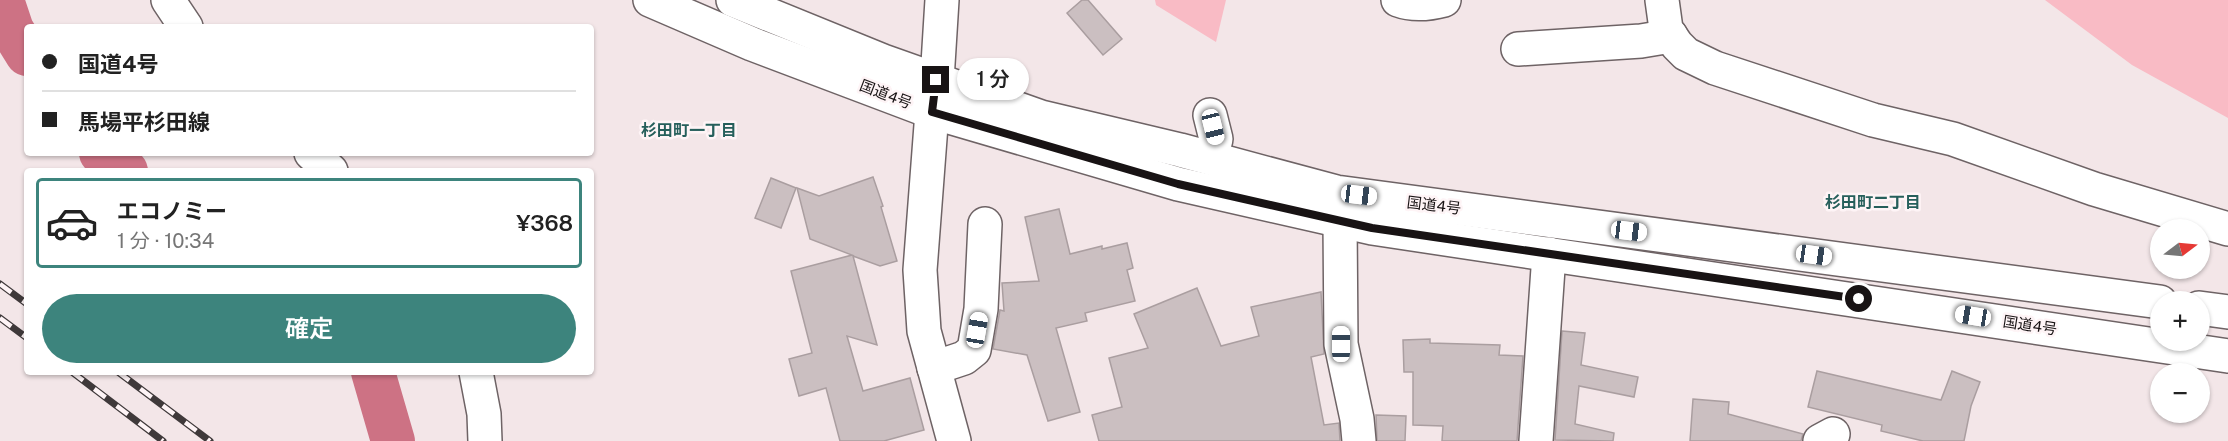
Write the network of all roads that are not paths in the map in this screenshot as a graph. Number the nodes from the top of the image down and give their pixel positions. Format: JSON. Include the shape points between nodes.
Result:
{"nodes":[{"id":1,"x":650,"y":0,"type":"edge"},
{"id":2,"x":733,"y":0,"type":"edge"},
{"id":3,"x":942,"y":0,"type":"edge"},
{"id":4,"x":1398,"y":0,"type":"edge"},
{"id":5,"x":1444,"y":0,"type":"edge"},
{"id":6,"x":1662,"y":0,"type":"edge"},
{"id":7,"x":1671,"y":36,"type":"junction"},
{"id":8,"x":1518,"y":49,"type":"dead end"},
{"id":9,"x":934,"y":96,"type":"junction"},
{"id":10,"x":1210,"y":115,"type":"dead end"},
{"id":11,"x":314,"y":156,"type":"edge"},
{"id":12,"x":1211,"y":158,"type":"junction"},
{"id":13,"x":327,"y":168,"type":"edge"},
{"id":14,"x":1340,"y":221,"type":"junction"},
{"id":15,"x":986,"y":224,"type":"dead end"},
{"id":16,"x":2228,"y":229,"type":"edge"},
{"id":17,"x":1549,"y":254,"type":"junction"},
{"id":18,"x":2150,"y":301,"type":"edge"},
{"id":19,"x":2210,"y":310,"type":"edge"},
{"id":20,"x":2228,"y":312,"type":"edge"},
{"id":21,"x":2228,"y":356,"type":"edge"},
{"id":22,"x":934,"y":368,"type":"junction"},
{"id":23,"x":477,"y":375,"type":"edge"},
{"id":24,"x":485,"y":441,"type":"edge"},
{"id":25,"x":954,"y":441,"type":"edge"},
{"id":26,"x":1359,"y":441,"type":"edge"},
{"id":27,"x":1536,"y":441,"type":"edge"}],
"edges":[{"from":1,"to":9,"type":"main road","name":"国道4号","via":[[752,44]]},
{"from":2,"to":9,"type":"main road","name":"国道4号","via":[[883,61]]},
{"from":3,"to":9,"type":"main road"},
{"from":4,"to":5,"type":"main road","via":[[1429,4]]},
{"from":6,"to":7,"type":"main road","via":[[1666,29]]},
{"from":7,"to":8,"type":"main road"},
{"from":7,"to":16,"type":"main road","via":[[1686,54],[1715,69],[1873,120],[1953,139],[2094,189]]},
{"from":9,"to":12,"type":"main road","name":"国道4号"},
{"from":9,"to":14,"type":"main road","name":"国道4号","via":[[1178,184]]},
{"from":9,"to":22,"type":"main road","via":[[920,270],[924,331]]},
{"from":10,"to":12,"type":"main road","via":[[1216,139]]},
{"from":11,"to":13,"type":"main road"},
{"from":12,"to":18,"type":"main road","name":"国道4号","via":[[1336,192]]},
{"from":14,"to":17,"type":"main road","name":"国道4号"},
{"from":14,"to":26,"type":"main road","via":[[1341,344]]},
{"from":15,"to":22,"type":"main road","via":[[981,309],[974,350],[964,358]]},
{"from":17,"to":21,"type":"main road","name":"国道4号"},
{"from":17,"to":27,"type":"main road"},
{"from":19,"to":20,"type":"main road"},
{"from":22,"to":25,"type":"main road"},
{"from":23,"to":24,"type":"main road"}]}
